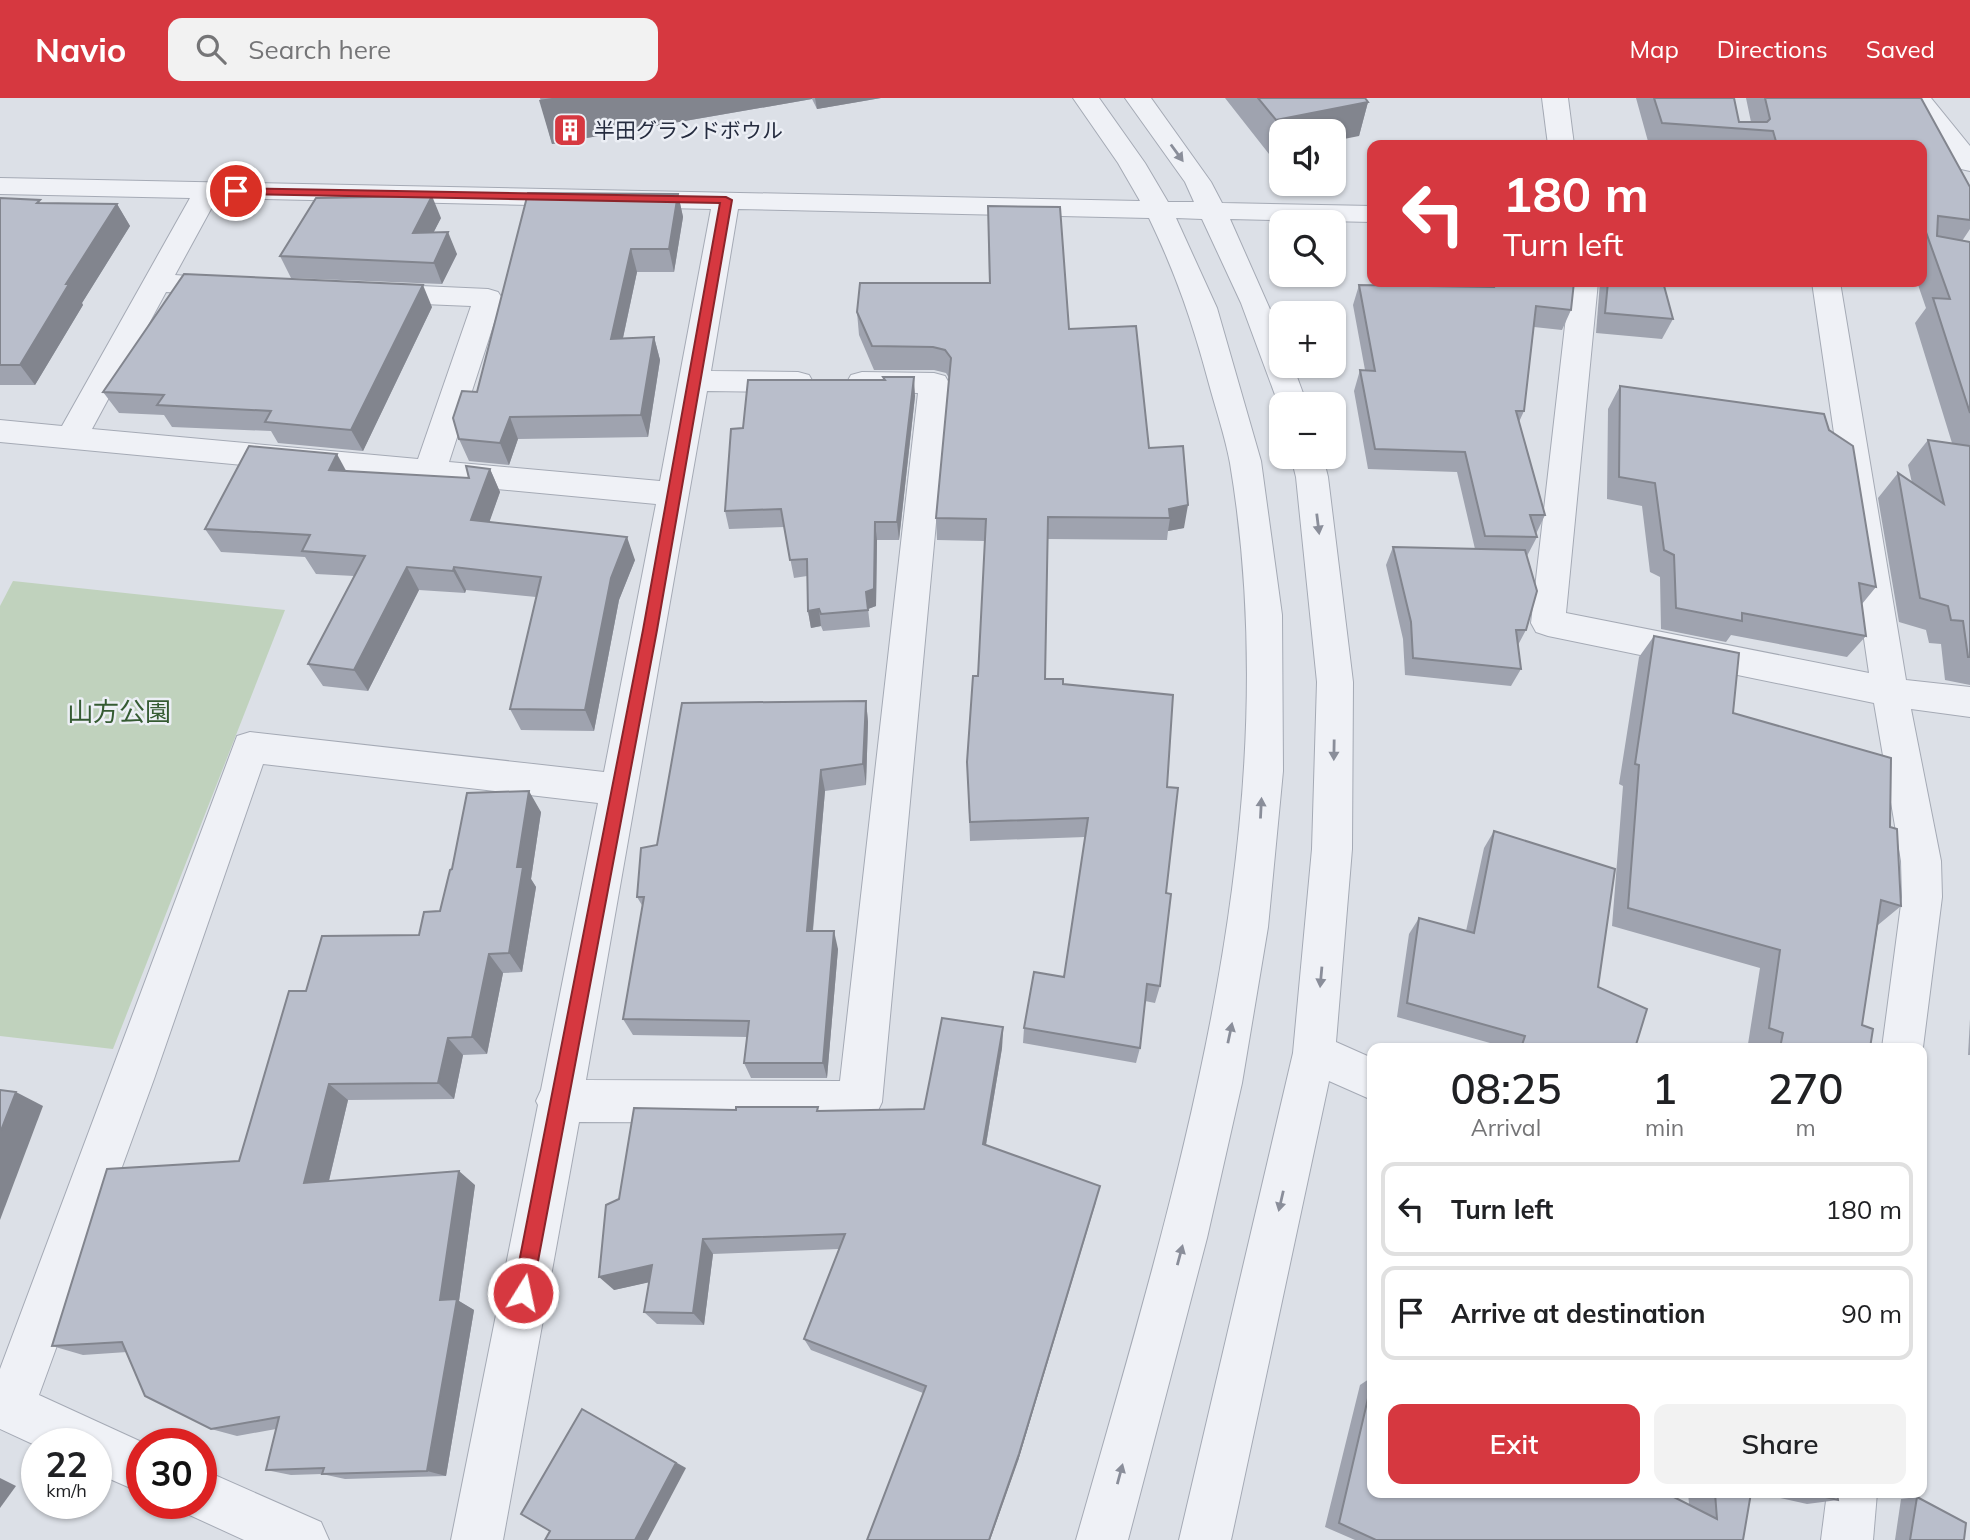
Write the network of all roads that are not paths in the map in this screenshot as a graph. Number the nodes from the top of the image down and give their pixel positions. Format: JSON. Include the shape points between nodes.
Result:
{"nodes":[{"id":1,"x":1086,"y":98,"type":"edge"},
{"id":2,"x":1138,"y":98,"type":"edge"},
{"id":3,"x":1555,"y":98,"type":"edge"},
{"id":4,"x":1918,"y":98,"type":"edge"},
{"id":5,"x":1560,"y":140,"type":"edge"},
{"id":6,"x":1970,"y":163,"type":"edge"},
{"id":7,"x":0,"y":186,"type":"edge"},
{"id":8,"x":208,"y":190,"type":"junction"},
{"id":9,"x":726,"y":200,"type":"junction"},
{"id":10,"x":1157,"y":209,"type":"junction"},
{"id":11,"x":1212,"y":211,"type":"junction"},
{"id":12,"x":1367,"y":214,"type":"edge"},
{"id":13,"x":157,"y":283,"type":"junction"},
{"id":14,"x":253,"y":287,"type":"edge"},
{"id":15,"x":1583,"y":287,"type":"edge"},
{"id":16,"x":1827,"y":287,"type":"edge"},
{"id":17,"x":350,"y":291,"type":"edge"},
{"id":18,"x":696,"y":381,"type":"junction"},
{"id":19,"x":1288,"y":392,"type":"edge"},
{"id":20,"x":0,"y":431,"type":"edge"},
{"id":21,"x":71,"y":438,"type":"junction"},
{"id":22,"x":1310,"y":469,"type":"edge"},
{"id":23,"x":430,"y":471,"type":"junction"},
{"id":24,"x":674,"y":494,"type":"junction"},
{"id":25,"x":1890,"y":692,"type":"junction"},
{"id":26,"x":1970,"y":702,"type":"edge"},
{"id":27,"x":619,"y":790,"type":"junction"},
{"id":28,"x":1904,"y":1043,"type":"edge"},
{"id":29,"x":1314,"y":1053,"type":"junction"},
{"id":30,"x":1367,"y":1077,"type":"edge"},
{"id":31,"x":558,"y":1101,"type":"junction"},
{"id":32,"x":5,"y":1406,"type":"edge"},
{"id":33,"x":54,"y":1428,"type":"edge"},
{"id":34,"x":1851,"y":1498,"type":"edge"},
{"id":35,"x":217,"y":1501,"type":"edge"},
{"id":36,"x":303,"y":1540,"type":"edge"},
{"id":37,"x":477,"y":1540,"type":"edge"},
{"id":38,"x":1102,"y":1540,"type":"edge"},
{"id":39,"x":1205,"y":1540,"type":"edge"},
{"id":40,"x":1847,"y":1540,"type":"edge"}],
"edges":[{"from":1,"to":10,"type":"street","via":[[1144,182]]},
{"from":2,"to":11,"type":"street","one_way":true,"via":[[1198,182]]},
{"from":3,"to":5,"type":"street"},
{"from":4,"to":6,"type":"street"},
{"from":7,"to":8,"type":"street"},
{"from":8,"to":9,"type":"street"},
{"from":8,"to":13,"type":"street"},
{"from":9,"to":10,"type":"street"},
{"from":9,"to":18,"type":"street"},
{"from":10,"to":11,"type":"street"},
{"from":38,"to":10,"type":"street","one_way":true,"via":[[1195,1199],[1234,1017],[1259,839],[1269,685],[1263,577],[1246,460],[1229,387],[1202,305]]},
{"from":11,"to":12,"type":"street"},
{"from":11,"to":19,"type":"street","via":[[1255,303]]},
{"from":13,"to":14,"type":"street"},
{"from":13,"to":21,"type":"street"},
{"from":15,"to":25,"type":"street","via":[[1548,623]]},
{"from":16,"to":25,"type":"street"},
{"from":17,"to":23,"type":"street","via":[[488,298]]},
{"from":18,"to":24,"type":"street"},
{"from":18,"to":31,"type":"street","via":[[934,383],[860,1102]]},
{"from":20,"to":21,"type":"street"},
{"from":21,"to":23,"type":"street"},
{"from":22,"to":29,"type":"street","one_way":true,"via":[[1335,682],[1332,849]]},
{"from":23,"to":24,"type":"street"},
{"from":24,"to":27,"type":"street"},
{"from":25,"to":26,"type":"street"},
{"from":25,"to":28,"type":"street","via":[[1922,897]]},
{"from":27,"to":31,"type":"street"},
{"from":27,"to":32,"type":"street","via":[[250,747],[132,1079]]},
{"from":29,"to":30,"type":"street"},
{"from":29,"to":39,"type":"street","one_way":true},
{"from":31,"to":37,"type":"street"},
{"from":32,"to":33,"type":"street"},
{"from":34,"to":40,"type":"street"},
{"from":35,"to":36,"type":"street"}]}
